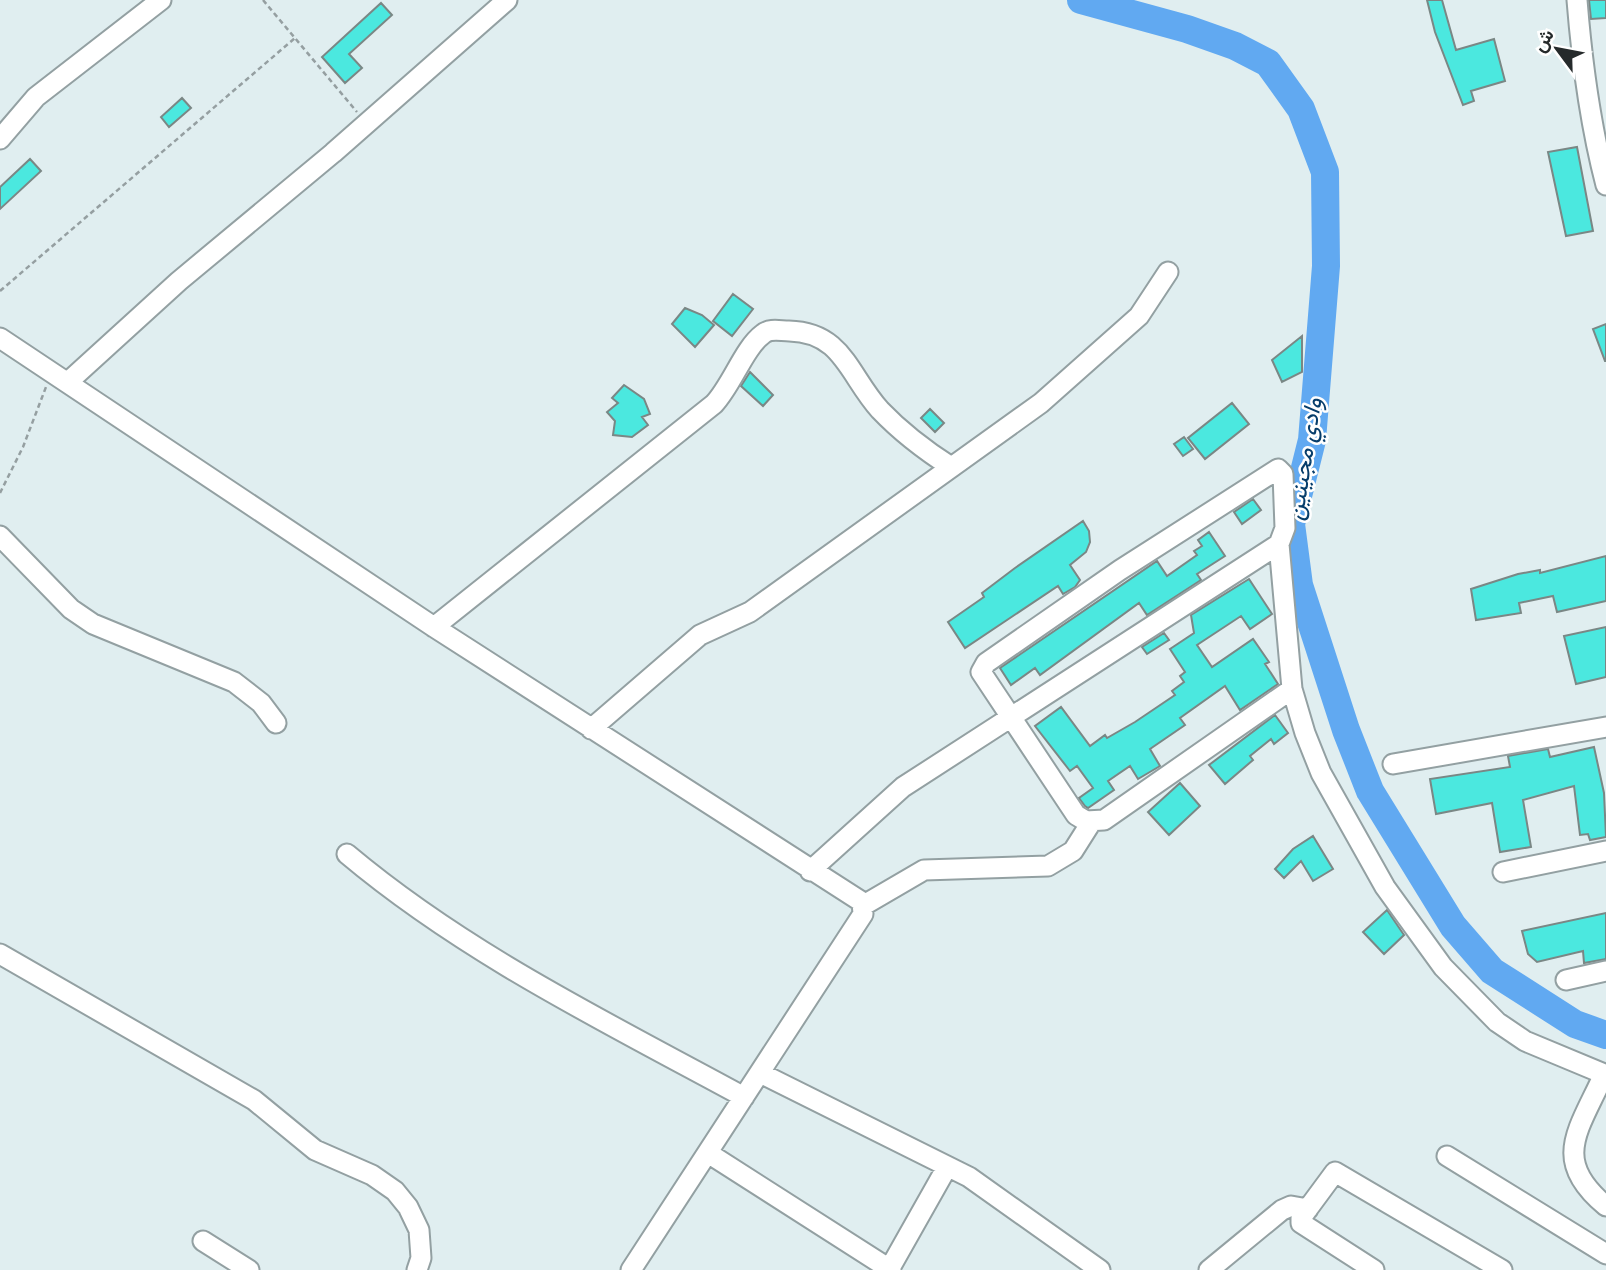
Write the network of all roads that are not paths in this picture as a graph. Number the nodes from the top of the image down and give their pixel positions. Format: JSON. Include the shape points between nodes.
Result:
{"nodes":[{"id":1,"x":162,"y":0,"type":"edge"},
{"id":2,"x":507,"y":0,"type":"edge"},
{"id":3,"x":1577,"y":0,"type":"edge"},
{"id":4,"x":0,"y":139,"type":"edge"},
{"id":5,"x":1606,"y":185,"type":"edge"},
{"id":6,"x":1168,"y":272,"type":"dead end"},
{"id":7,"x":1,"y":340,"type":"edge"},
{"id":8,"x":68,"y":383,"type":"junction"},
{"id":9,"x":951,"y":467,"type":"junction"},
{"id":10,"x":0,"y":536,"type":"edge"},
{"id":11,"x":1279,"y":544,"type":"junction"},
{"id":12,"x":434,"y":627,"type":"junction"},
{"id":13,"x":1292,"y":689,"type":"junction"},
{"id":14,"x":1013,"y":718,"type":"junction"},
{"id":15,"x":276,"y":723,"type":"dead end"},
{"id":16,"x":1606,"y":727,"type":"edge"},
{"id":17,"x":591,"y":729,"type":"junction"},
{"id":18,"x":1393,"y":764,"type":"dead end"},
{"id":19,"x":1092,"y":821,"type":"junction"},
{"id":20,"x":1606,"y":851,"type":"edge"},
{"id":21,"x":347,"y":854,"type":"dead end"},
{"id":22,"x":810,"y":871,"type":"junction"},
{"id":23,"x":1503,"y":872,"type":"dead end"},
{"id":24,"x":864,"y":905,"type":"junction"},
{"id":25,"x":0,"y":954,"type":"edge"},
{"id":26,"x":1606,"y":971,"type":"edge"},
{"id":27,"x":1566,"y":980,"type":"dead end"},
{"id":28,"x":760,"y":1073,"type":"junction"},
{"id":29,"x":1605,"y":1075,"type":"edge"},
{"id":30,"x":744,"y":1097,"type":"junction"},
{"id":31,"x":708,"y":1153,"type":"junction"},
{"id":32,"x":1447,"y":1156,"type":"dead end"},
{"id":33,"x":947,"y":1167,"type":"junction"},
{"id":34,"x":1606,"y":1206,"type":"edge"},
{"id":35,"x":1308,"y":1209,"type":"junction"},
{"id":36,"x":204,"y":1241,"type":"dead end"},
{"id":37,"x":1606,"y":1254,"type":"edge"},
{"id":38,"x":890,"y":1269,"type":"edge"},
{"id":39,"x":249,"y":1270,"type":"edge"},
{"id":40,"x":417,"y":1270,"type":"edge"},
{"id":41,"x":631,"y":1270,"type":"edge"},
{"id":42,"x":1100,"y":1270,"type":"edge"},
{"id":43,"x":1209,"y":1270,"type":"edge"},
{"id":44,"x":1374,"y":1270,"type":"edge"},
{"id":45,"x":1502,"y":1270,"type":"edge"}],
"edges":[{"from":1,"to":4,"type":"street","via":[[36,97]]},
{"from":2,"to":8,"type":"street","via":[[179,281]]},
{"from":3,"to":5,"type":"street","via":[[1592,130]]},
{"from":6,"to":9,"type":"street","via":[[1139,316],[1041,403]]},
{"from":7,"to":8,"type":"street"},
{"from":8,"to":12,"type":"street"},
{"from":9,"to":12,"type":"street","via":[[881,411],[824,338],[806,332],[767,331],[714,404]]},
{"from":9,"to":17,"type":"street","via":[[750,612],[700,635]]},
{"from":10,"to":15,"type":"street","via":[[71,609],[93,624],[234,682],[261,703]]},
{"from":11,"to":13,"type":"street"},
{"from":11,"to":14,"type":"street"},
{"from":11,"to":14,"type":"street","via":[[1284,528],[1283,474],[1278,469],[986,663],[981,672],[984,680]]},
{"from":12,"to":17,"type":"street"},
{"from":13,"to":19,"type":"street","via":[[1104,820]]},
{"from":13,"to":29,"type":"street","via":[[1321,773],[1346,820],[1385,887],[1443,967],[1497,1022],[1525,1041]]},
{"from":14,"to":19,"type":"street","via":[[1076,815]]},
{"from":14,"to":22,"type":"street","via":[[903,787]]},
{"from":16,"to":18,"type":"street"},
{"from":17,"to":22,"type":"street"},
{"from":19,"to":24,"type":"street","via":[[1073,851],[1048,866],[924,870]]},
{"from":20,"to":23,"type":"street"},
{"from":21,"to":30,"type":"street","via":[[486,953]]},
{"from":22,"to":24,"type":"street"},
{"from":24,"to":28,"type":"street","via":[[863,914]]},
{"from":25,"to":40,"type":"street","via":[[254,1100],[315,1150],[396,1191],[419,1230]]},
{"from":26,"to":27,"type":"street"},
{"from":28,"to":30,"type":"street"},
{"from":28,"to":33,"type":"street"},
{"from":29,"to":34,"type":"street","via":[[1573,1153],[1574,1170],[1582,1184]]},
{"from":30,"to":31,"type":"street"},
{"from":31,"to":38,"type":"street"},
{"from":31,"to":41,"type":"street"},
{"from":32,"to":37,"type":"street"},
{"from":33,"to":38,"type":"street"},
{"from":33,"to":42,"type":"street","via":[[999,1197]]},
{"from":35,"to":43,"type":"street","via":[[1291,1206],[1282,1210]]},
{"from":35,"to":44,"type":"street","via":[[1301,1223]]},
{"from":35,"to":45,"type":"street","via":[[1330,1176],[1340,1173]]},
{"from":36,"to":39,"type":"street"}]}
